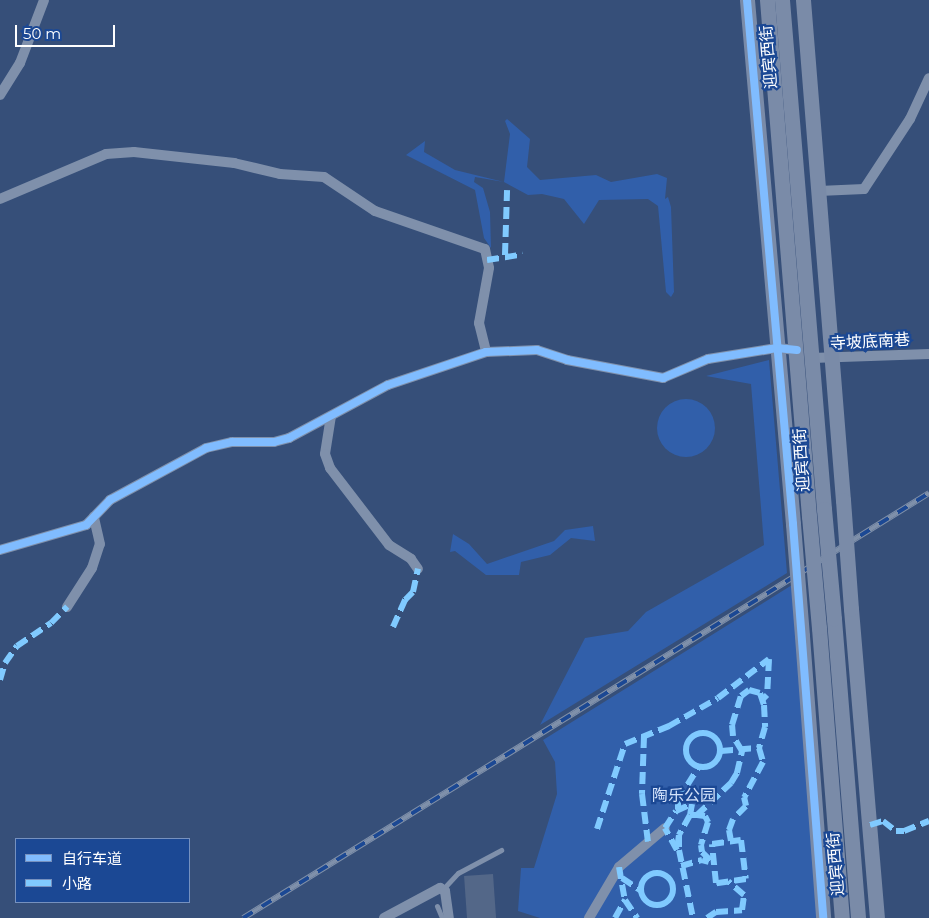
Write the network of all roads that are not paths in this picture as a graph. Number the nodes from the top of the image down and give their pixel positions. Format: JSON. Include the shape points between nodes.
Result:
{"nodes":[{"id":1,"x":44,"y":0,"type":"edge"},
{"id":2,"x":747,"y":0,"type":"edge"},
{"id":3,"x":767,"y":0,"type":"edge"},
{"id":4,"x":782,"y":0,"type":"edge"},
{"id":5,"x":804,"y":0,"type":"edge"},
{"id":6,"x":773,"y":72,"type":"junction"},
{"id":7,"x":753,"y":75,"type":"junction"},
{"id":8,"x":929,"y":78,"type":"edge"},
{"id":9,"x":0,"y":95,"type":"edge"},
{"id":10,"x":819,"y":192,"type":"junction"},
{"id":11,"x":0,"y":199,"type":"edge"},
{"id":12,"x":777,"y":348,"type":"junction"},
{"id":13,"x":797,"y":350,"type":"junction"},
{"id":14,"x":486,"y":352,"type":"junction"},
{"id":15,"x":929,"y":354,"type":"edge"},
{"id":16,"x":812,"y":358,"type":"junction"},
{"id":17,"x":832,"y":360,"type":"junction"},
{"id":18,"x":331,"y":416,"type":"junction"},
{"id":19,"x":94,"y":517,"type":"junction"},
{"id":20,"x":0,"y":550,"type":"edge"},
{"id":21,"x":418,"y":568,"type":"dead end"},
{"id":22,"x":67,"y":606,"type":"dead end"},
{"id":23,"x":858,"y":669,"type":"junction"},
{"id":24,"x":831,"y":673,"type":"junction"},
{"id":25,"x":805,"y":677,"type":"junction"},
{"id":26,"x":870,"y":825,"type":"junction"},
{"id":27,"x":850,"y":826,"type":"junction"},
{"id":28,"x":665,"y":828,"type":"dead end"},
{"id":29,"x":835,"y":828,"type":"junction"},
{"id":30,"x":816,"y":829,"type":"junction"},
{"id":31,"x":501,"y":850,"type":"dead end"},
{"id":32,"x":443,"y":890,"type":"junction"},
{"id":33,"x":437,"y":906,"type":"dead end"},
{"id":34,"x":384,"y":918,"type":"edge"},
{"id":35,"x":442,"y":918,"type":"edge"},
{"id":36,"x":449,"y":918,"type":"edge"},
{"id":37,"x":589,"y":918,"type":"edge"},
{"id":38,"x":823,"y":918,"type":"edge"},
{"id":39,"x":842,"y":918,"type":"edge"},
{"id":40,"x":858,"y":918,"type":"edge"},
{"id":41,"x":877,"y":918,"type":"edge"}],
"edges":[{"from":1,"to":9,"type":"street","via":[[20,63]]},
{"from":2,"to":7,"type":"main road"},
{"from":3,"to":6,"type":"main road","name":"迎宾西街"},
{"from":4,"to":16,"type":"main road","name":"迎宾西街"},
{"from":5,"to":10,"type":"main road"},
{"from":6,"to":7,"type":"main road"},
{"from":6,"to":13,"type":"main road","name":"迎宾西街"},
{"from":7,"to":12,"type":"main road"},
{"from":8,"to":10,"type":"street","via":[[910,119],[864,189]]},
{"from":10,"to":17,"type":"main road"},
{"from":11,"to":14,"type":"street","via":[[106,154],[134,152],[234,163],[280,174],[324,177],[375,211],[484,249],[489,268],[479,323]]},
{"from":12,"to":13,"type":"street"},
{"from":12,"to":14,"type":"street","via":[[708,359],[663,378],[567,360],[537,350]]},
{"from":12,"to":25,"type":"main road","bridge":true},
{"from":13,"to":16,"type":"main road"},
{"from":13,"to":24,"type":"main road","name":"迎宾西街","bridge":true,"via":[[819,628]]},
{"from":14,"to":18,"type":"street","via":[[388,385]]},
{"from":15,"to":17,"type":"street","name":"寺坡底南巷"},
{"from":16,"to":17,"type":"street","name":"寺坡底南巷"},
{"from":16,"to":24,"type":"main road","name":"迎宾西街","bridge":true,"via":[[834,618]]},
{"from":17,"to":23,"type":"main road","bridge":true},
{"from":18,"to":19,"type":"street","via":[[274,442],[232,442],[206,448],[110,500]]},
{"from":18,"to":21,"type":"street","via":[[325,454],[330,468],[389,545],[411,559]]},
{"from":19,"to":20,"type":"street","via":[[86,525]]},
{"from":19,"to":22,"type":"street","via":[[100,544],[92,568]]},
{"from":23,"to":24,"type":"main road"},
{"from":23,"to":26,"type":"main road"},
{"from":24,"to":25,"type":"main road"},
{"from":24,"to":27,"type":"main road","name":"迎宾西街"},
{"from":24,"to":29,"type":"main road","name":"迎宾西街"},
{"from":25,"to":30,"type":"main road"},
{"from":26,"to":27,"type":"main road"},
{"from":26,"to":41,"type":"main road"},
{"from":27,"to":40,"type":"main road","name":"迎宾西街"},
{"from":28,"to":37,"type":"street","via":[[619,867]]},
{"from":29,"to":30,"type":"main road"},
{"from":29,"to":39,"type":"main road","name":"迎宾西街"},
{"from":30,"to":38,"type":"main road"},
{"from":31,"to":32,"type":"lane","via":[[458,873]]},
{"from":32,"to":34,"type":"street","via":[[431,890]]},
{"from":32,"to":36,"type":"street"},
{"from":33,"to":35,"type":"lane"}]}
